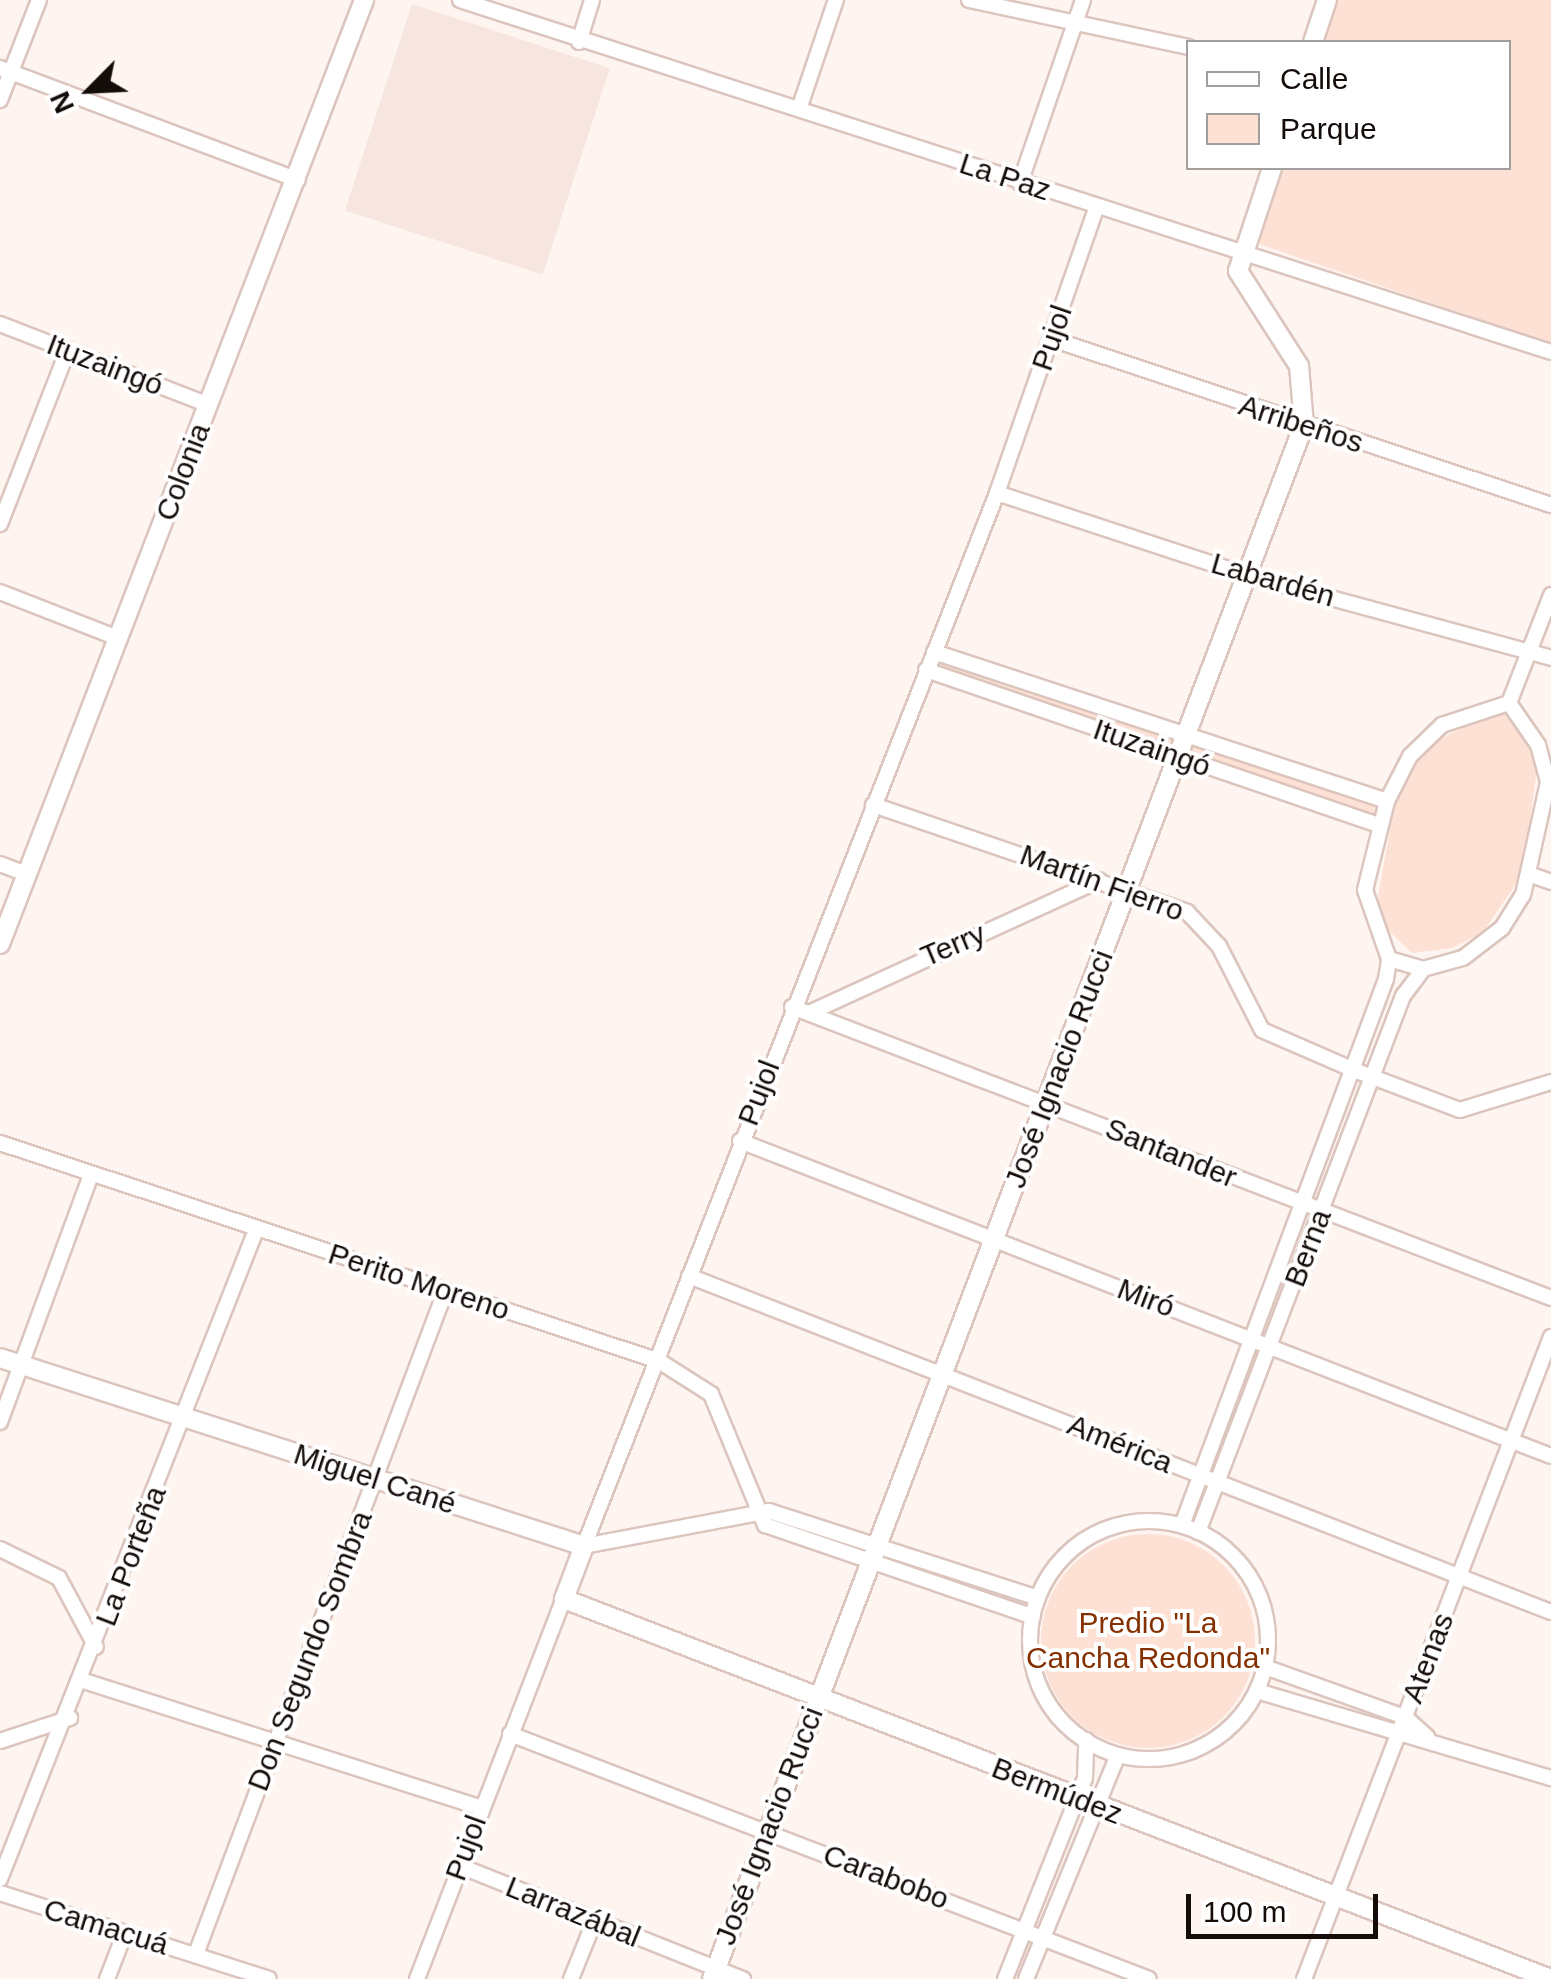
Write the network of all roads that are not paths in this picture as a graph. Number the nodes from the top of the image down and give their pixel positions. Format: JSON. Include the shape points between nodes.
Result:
{"nodes":[{"id":1,"x":39,"y":0,"type":"edge"},
{"id":2,"x":364,"y":0,"type":"edge"},
{"id":3,"x":460,"y":0,"type":"edge"},
{"id":4,"x":592,"y":0,"type":"edge"},
{"id":5,"x":836,"y":0,"type":"edge"},
{"id":6,"x":969,"y":0,"type":"edge"},
{"id":7,"x":1083,"y":0,"type":"edge"},
{"id":8,"x":1327,"y":0,"type":"edge"},
{"id":9,"x":1075,"y":23,"type":"junction"},
{"id":10,"x":1314,"y":40,"type":"edge"},
{"id":11,"x":579,"y":42,"type":"junction"},
{"id":12,"x":1186,"y":48,"type":"edge"},
{"id":13,"x":6,"y":70,"type":"edge"},
{"id":14,"x":0,"y":100,"type":"edge"},
{"id":15,"x":798,"y":109,"type":"junction"},
{"id":16,"x":1271,"y":170,"type":"edge"},
{"id":17,"x":298,"y":180,"type":"junction"},
{"id":18,"x":1020,"y":183,"type":"junction"},
{"id":19,"x":1098,"y":206,"type":"junction"},
{"id":20,"x":1241,"y":252,"type":"junction"},
{"id":21,"x":0,"y":324,"type":"edge"},
{"id":22,"x":1052,"y":339,"type":"junction"},
{"id":23,"x":68,"y":350,"type":"junction"},
{"id":24,"x":1551,"y":352,"type":"edge"},
{"id":25,"x":209,"y":406,"type":"junction"},
{"id":26,"x":1304,"y":425,"type":"junction"},
{"id":27,"x":997,"y":493,"type":"junction"},
{"id":28,"x":1551,"y":506,"type":"edge"},
{"id":29,"x":0,"y":524,"type":"edge"},
{"id":30,"x":1246,"y":575,"type":"junction"},
{"id":31,"x":0,"y":592,"type":"edge"},
{"id":32,"x":1551,"y":595,"type":"edge"},
{"id":33,"x":118,"y":638,"type":"junction"},
{"id":34,"x":1529,"y":650,"type":"junction"},
{"id":35,"x":934,"y":652,"type":"junction"},
{"id":36,"x":1551,"y":658,"type":"edge"},
{"id":37,"x":926,"y":670,"type":"junction"},
{"id":38,"x":1509,"y":703,"type":"junction"},
{"id":39,"x":1186,"y":735,"type":"junction"},
{"id":40,"x":1178,"y":757,"type":"junction"},
{"id":41,"x":1387,"y":800,"type":"junction"},
{"id":42,"x":873,"y":805,"type":"junction"},
{"id":43,"x":1378,"y":825,"type":"junction"},
{"id":44,"x":1544,"y":855,"type":"edge"},
{"id":45,"x":0,"y":864,"type":"edge"},
{"id":46,"x":26,"y":874,"type":"junction"},
{"id":47,"x":1531,"y":876,"type":"junction"},
{"id":48,"x":1099,"y":880,"type":"junction"},
{"id":49,"x":1551,"y":882,"type":"edge"},
{"id":50,"x":1129,"y":888,"type":"junction"},
{"id":51,"x":0,"y":944,"type":"edge"},
{"id":52,"x":1389,"y":959,"type":"junction"},
{"id":53,"x":1423,"y":969,"type":"junction"},
{"id":54,"x":792,"y":1006,"type":"junction"},
{"id":55,"x":808,"y":1012,"type":"junction"},
{"id":56,"x":1354,"y":1070,"type":"junction"},
{"id":57,"x":1373,"y":1078,"type":"junction"},
{"id":58,"x":1551,"y":1082,"type":"edge"},
{"id":59,"x":1045,"y":1103,"type":"junction"},
{"id":60,"x":740,"y":1141,"type":"junction"},
{"id":61,"x":0,"y":1144,"type":"edge"},
{"id":62,"x":92,"y":1175,"type":"junction"},
{"id":63,"x":1303,"y":1206,"type":"junction"},
{"id":64,"x":1322,"y":1213,"type":"junction"},
{"id":65,"x":256,"y":1230,"type":"junction"},
{"id":66,"x":993,"y":1239,"type":"junction"},
{"id":67,"x":689,"y":1276,"type":"junction"},
{"id":68,"x":445,"y":1292,"type":"junction"},
{"id":69,"x":1551,"y":1298,"type":"edge"},
{"id":70,"x":1551,"y":1337,"type":"edge"},
{"id":71,"x":1252,"y":1339,"type":"junction"},
{"id":72,"x":1270,"y":1346,"type":"junction"},
{"id":73,"x":0,"y":1358,"type":"edge"},
{"id":74,"x":658,"y":1361,"type":"junction"},
{"id":75,"x":22,"y":1365,"type":"junction"},
{"id":76,"x":942,"y":1374,"type":"junction"},
{"id":77,"x":183,"y":1418,"type":"junction"},
{"id":78,"x":0,"y":1422,"type":"edge"},
{"id":79,"x":1510,"y":1440,"type":"junction"},
{"id":80,"x":1551,"y":1456,"type":"edge"},
{"id":81,"x":1200,"y":1476,"type":"junction"},
{"id":82,"x":376,"y":1480,"type":"junction"},
{"id":83,"x":1217,"y":1483,"type":"junction"},
{"id":84,"x":754,"y":1512,"type":"junction"},
{"id":85,"x":1182,"y":1526,"type":"junction"},
{"id":86,"x":1198,"y":1532,"type":"junction"},
{"id":87,"x":584,"y":1546,"type":"junction"},
{"id":88,"x":0,"y":1549,"type":"edge"},
{"id":89,"x":873,"y":1551,"type":"junction"},
{"id":90,"x":1459,"y":1578,"type":"junction"},
{"id":91,"x":1038,"y":1598,"type":"junction"},
{"id":92,"x":564,"y":1600,"type":"junction"},
{"id":93,"x":1551,"y":1612,"type":"edge"},
{"id":94,"x":1033,"y":1616,"type":"junction"},
{"id":95,"x":97,"y":1648,"type":"junction"},
{"id":96,"x":1265,"y":1667,"type":"junction"},
{"id":97,"x":84,"y":1682,"type":"junction"},
{"id":98,"x":1256,"y":1691,"type":"junction"},
{"id":99,"x":818,"y":1698,"type":"junction"},
{"id":100,"x":70,"y":1718,"type":"junction"},
{"id":101,"x":1405,"y":1718,"type":"junction"},
{"id":102,"x":510,"y":1734,"type":"junction"},
{"id":103,"x":1427,"y":1737,"type":"junction"},
{"id":104,"x":1397,"y":1738,"type":"junction"},
{"id":105,"x":275,"y":1740,"type":"junction"},
{"id":106,"x":1086,"y":1740,"type":"junction"},
{"id":107,"x":0,"y":1741,"type":"edge"},
{"id":108,"x":1118,"y":1755,"type":"junction"},
{"id":109,"x":1551,"y":1778,"type":"edge"},
{"id":110,"x":1085,"y":1802,"type":"junction"},
{"id":111,"x":481,"y":1808,"type":"junction"},
{"id":112,"x":766,"y":1830,"type":"junction"},
{"id":113,"x":460,"y":1866,"type":"junction"},
{"id":114,"x":0,"y":1879,"type":"edge"},
{"id":115,"x":0,"y":1893,"type":"edge"},
{"id":116,"x":1336,"y":1897,"type":"junction"},
{"id":117,"x":594,"y":1922,"type":"junction"},
{"id":118,"x":1024,"y":1932,"type":"junction"},
{"id":119,"x":124,"y":1935,"type":"junction"},
{"id":120,"x":1042,"y":1939,"type":"junction"},
{"id":121,"x":196,"y":1954,"type":"junction"},
{"id":122,"x":714,"y":1974,"type":"edge"},
{"id":123,"x":265,"y":1978,"type":"edge"},
{"id":124,"x":108,"y":1979,"type":"edge"},
{"id":125,"x":418,"y":1979,"type":"edge"},
{"id":126,"x":571,"y":1979,"type":"edge"},
{"id":127,"x":742,"y":1979,"type":"edge"},
{"id":128,"x":1005,"y":1979,"type":"edge"},
{"id":129,"x":1026,"y":1979,"type":"edge"},
{"id":130,"x":1149,"y":1979,"type":"edge"},
{"id":131,"x":1304,"y":1979,"type":"edge"},
{"id":132,"x":1551,"y":1979,"type":"edge"}],
"edges":[{"from":1,"to":13,"type":"street"},
{"from":2,"to":17,"type":"street","name":"Colonia"},
{"from":3,"to":11,"type":"street","name":"La Paz"},
{"from":4,"to":11,"type":"street"},
{"from":5,"to":15,"type":"street"},
{"from":6,"to":9,"type":"street"},
{"from":7,"to":9,"type":"street"},
{"from":8,"to":10,"type":"street"},
{"from":9,"to":12,"type":"street"},
{"from":9,"to":18,"type":"street"},
{"from":11,"to":15,"type":"street","name":"La Paz"},
{"from":13,"to":14,"type":"street"},
{"from":13,"to":17,"type":"street"},
{"from":15,"to":18,"type":"street","name":"La Paz"},
{"from":16,"to":20,"type":"street"},
{"from":17,"to":25,"type":"street","name":"Colonia"},
{"from":18,"to":19,"type":"street","name":"La Paz"},
{"from":19,"to":20,"type":"street","name":"La Paz"},
{"from":19,"to":22,"type":"street","name":"Pujol"},
{"from":20,"to":24,"type":"street","name":"La Paz"},
{"from":20,"to":26,"type":"street","name":"José Ignacio Rucci","via":[[1240,283],[1299,366]]},
{"from":21,"to":23,"type":"street","name":"Ituzaingó"},
{"from":22,"to":26,"type":"street","name":"Arribeños"},
{"from":22,"to":27,"type":"street","name":"Pujol"},
{"from":23,"to":25,"type":"street","name":"Ituzaingó"},
{"from":23,"to":29,"type":"street"},
{"from":25,"to":33,"type":"street","name":"Colonia"},
{"from":26,"to":28,"type":"street","name":"Arribeños"},
{"from":26,"to":30,"type":"street","name":"José Ignacio Rucci"},
{"from":27,"to":30,"type":"street","name":"Labardén"},
{"from":27,"to":35,"type":"street","name":"Pujol"},
{"from":30,"to":34,"type":"street","name":"Labardén"},
{"from":30,"to":39,"type":"street","name":"José Ignacio Rucci"},
{"from":31,"to":33,"type":"street"},
{"from":32,"to":34,"type":"street"},
{"from":33,"to":46,"type":"street","name":"Colonia"},
{"from":34,"to":36,"type":"street","name":"Labardén"},
{"from":34,"to":38,"type":"street"},
{"from":35,"to":37,"type":"street","name":"Pujol"},
{"from":35,"to":39,"type":"street","name":"Ituzaingó"},
{"from":37,"to":40,"type":"street","name":"Ituzaingó"},
{"from":37,"to":42,"type":"street","name":"Pujol"},
{"from":38,"to":41,"type":"street","via":[[1442,725],[1410,756]]},
{"from":38,"to":44,"type":"street","via":[[1546,765]]},
{"from":39,"to":40,"type":"street","name":"José Ignacio Rucci"},
{"from":39,"to":41,"type":"street","name":"Ituzaingó"},
{"from":40,"to":43,"type":"street","name":"Ituzaingó"},
{"from":40,"to":50,"type":"street","name":"José Ignacio Rucci"},
{"from":41,"to":43,"type":"street"},
{"from":42,"to":48,"type":"street","name":"Martín Fierro"},
{"from":42,"to":54,"type":"street","name":"Pujol"},
{"from":43,"to":52,"type":"street","via":[[1365,890]]},
{"from":44,"to":47,"type":"street"},
{"from":45,"to":46,"type":"street"},
{"from":46,"to":51,"type":"street","name":"Colonia"},
{"from":47,"to":49,"type":"street"},
{"from":47,"to":53,"type":"street","via":[[1489,941]]},
{"from":48,"to":50,"type":"street","name":"Martín Fierro"},
{"from":48,"to":55,"type":"street","name":"Terry"},
{"from":50,"to":56,"type":"street","name":"Martín Fierro","via":[[1209,931],[1262,1030]]},
{"from":50,"to":59,"type":"street","name":"José Ignacio Rucci"},
{"from":52,"to":53,"type":"street"},
{"from":52,"to":56,"type":"street","name":"Berna"},
{"from":53,"to":57,"type":"street","name":"Berna","via":[[1403,996]]},
{"from":54,"to":55,"type":"street","name":"Santander"},
{"from":54,"to":60,"type":"street","name":"Pujol"},
{"from":55,"to":59,"type":"street","name":"Santander"},
{"from":56,"to":57,"type":"street","name":"Martín Fierro"},
{"from":56,"to":63,"type":"street","name":"Berna"},
{"from":57,"to":58,"type":"street","name":"Martín Fierro","via":[[1460,1110]]},
{"from":57,"to":64,"type":"street","name":"Berna"},
{"from":59,"to":63,"type":"street","name":"Santander"},
{"from":59,"to":66,"type":"street","name":"José Ignacio Rucci"},
{"from":60,"to":66,"type":"street","name":"Miró"},
{"from":60,"to":67,"type":"street","name":"Pujol"},
{"from":61,"to":62,"type":"street","name":"Perito Moreno"},
{"from":62,"to":65,"type":"street","name":"Perito Moreno"},
{"from":62,"to":75,"type":"street"},
{"from":63,"to":64,"type":"street","name":"Santander"},
{"from":63,"to":71,"type":"street","name":"Berna"},
{"from":64,"to":69,"type":"street","name":"Santander"},
{"from":64,"to":72,"type":"street","name":"Berna"},
{"from":65,"to":68,"type":"street","name":"Perito Moreno"},
{"from":65,"to":77,"type":"street","name":"La Porteña"},
{"from":66,"to":71,"type":"street","name":"Miró"},
{"from":66,"to":76,"type":"street","name":"José Ignacio Rucci"},
{"from":67,"to":74,"type":"street","name":"Pujol"},
{"from":67,"to":76,"type":"street","name":"América"},
{"from":68,"to":74,"type":"street","name":"Perito Moreno"},
{"from":68,"to":82,"type":"street","name":"Don Segundo Sombra"},
{"from":70,"to":79,"type":"street","name":"Atenas"},
{"from":71,"to":72,"type":"street","name":"Miró"},
{"from":71,"to":81,"type":"street","name":"Berna"},
{"from":72,"to":79,"type":"street","name":"Miró"},
{"from":72,"to":83,"type":"street","name":"Berna"},
{"from":73,"to":75,"type":"street","name":"Miguel Cané"},
{"from":74,"to":84,"type":"street","name":"Perito Moreno","via":[[711,1394]]},
{"from":74,"to":87,"type":"street","name":"Pujol"},
{"from":75,"to":77,"type":"street","name":"Miguel Cané"},
{"from":75,"to":78,"type":"street"},
{"from":76,"to":81,"type":"street","name":"América"},
{"from":76,"to":89,"type":"street","name":"José Ignacio Rucci"},
{"from":77,"to":82,"type":"street","name":"Miguel Cané"},
{"from":77,"to":95,"type":"street","name":"La Porteña"},
{"from":79,"to":80,"type":"street","name":"Miró"},
{"from":79,"to":90,"type":"street","name":"Atenas"},
{"from":81,"to":83,"type":"street","name":"América"},
{"from":81,"to":85,"type":"street","name":"Berna"},
{"from":82,"to":87,"type":"street","name":"Miguel Cané"},
{"from":82,"to":105,"type":"street","name":"Don Segundo Sombra"},
{"from":83,"to":86,"type":"street","name":"Berna"},
{"from":83,"to":90,"type":"street","name":"América"},
{"from":84,"to":87,"type":"street","name":"Miguel Cané"},
{"from":84,"to":89,"type":"street","via":[[765,1525]]},
{"from":85,"to":86,"type":"street"},
{"from":85,"to":91,"type":"street","via":[[1129,1522],[1096,1533],[1067,1554]]},
{"from":86,"to":96,"type":"street","via":[[1228,1552],[1259,1596]]},
{"from":87,"to":92,"type":"street","name":"Pujol"},
{"from":88,"to":95,"type":"street","via":[[59,1578]]},
{"from":89,"to":91,"type":"street"},
{"from":89,"to":94,"type":"street"},
{"from":89,"to":99,"type":"street","name":"José Ignacio Rucci"},
{"from":90,"to":93,"type":"street","name":"América"},
{"from":90,"to":101,"type":"street","name":"Atenas"},
{"from":91,"to":94,"type":"street"},
{"from":92,"to":99,"type":"street","name":"Bermúdez"},
{"from":92,"to":102,"type":"street","name":"Pujol"},
{"from":94,"to":106,"type":"street","via":[[1040,1687]]},
{"from":95,"to":97,"type":"street","name":"La Porteña"},
{"from":96,"to":98,"type":"street"},
{"from":96,"to":101,"type":"street"},
{"from":97,"to":100,"type":"street","name":"La Porteña"},
{"from":97,"to":105,"type":"street"},
{"from":98,"to":104,"type":"street"},
{"from":98,"to":108,"type":"street","via":[[1208,1744],[1173,1756]]},
{"from":99,"to":110,"type":"street","name":"Bermúdez"},
{"from":99,"to":112,"type":"street","name":"José Ignacio Rucci"},
{"from":100,"to":107,"type":"street"},
{"from":100,"to":114,"type":"street","name":"La Porteña"},
{"from":101,"to":103,"type":"street"},
{"from":101,"to":104,"type":"street","name":"Atenas"},
{"from":102,"to":111,"type":"street","name":"Pujol"},
{"from":102,"to":112,"type":"street","name":"Carabobo"},
{"from":103,"to":104,"type":"street"},
{"from":103,"to":109,"type":"street"},
{"from":104,"to":116,"type":"street","name":"Atenas"},
{"from":105,"to":111,"type":"street"},
{"from":105,"to":121,"type":"street","name":"Don Segundo Sombra"},
{"from":106,"to":108,"type":"street"},
{"from":106,"to":110,"type":"street"},
{"from":108,"to":110,"type":"street"},
{"from":110,"to":116,"type":"street","name":"Bermúdez"},
{"from":110,"to":118,"type":"street"},
{"from":110,"to":120,"type":"street"},
{"from":111,"to":113,"type":"street","name":"Pujol"},
{"from":112,"to":118,"type":"street","name":"Carabobo"},
{"from":112,"to":122,"type":"street","name":"José Ignacio Rucci"},
{"from":113,"to":117,"type":"street","name":"Larrazábal"},
{"from":113,"to":125,"type":"street","name":"Pujol"},
{"from":115,"to":119,"type":"street","name":"Camacuá"},
{"from":116,"to":131,"type":"street","name":"Atenas"},
{"from":116,"to":132,"type":"street","name":"Bermúdez"},
{"from":117,"to":122,"type":"street","name":"Larrazábal"},
{"from":117,"to":126,"type":"street"},
{"from":118,"to":120,"type":"street","name":"Carabobo"},
{"from":118,"to":128,"type":"street"},
{"from":119,"to":121,"type":"street","name":"Camacuá"},
{"from":119,"to":124,"type":"street"},
{"from":120,"to":129,"type":"street"},
{"from":120,"to":130,"type":"street","name":"Carabobo"},
{"from":121,"to":123,"type":"street","name":"Camacuá"},
{"from":122,"to":127,"type":"street","name":"Larrazábal"}]}
